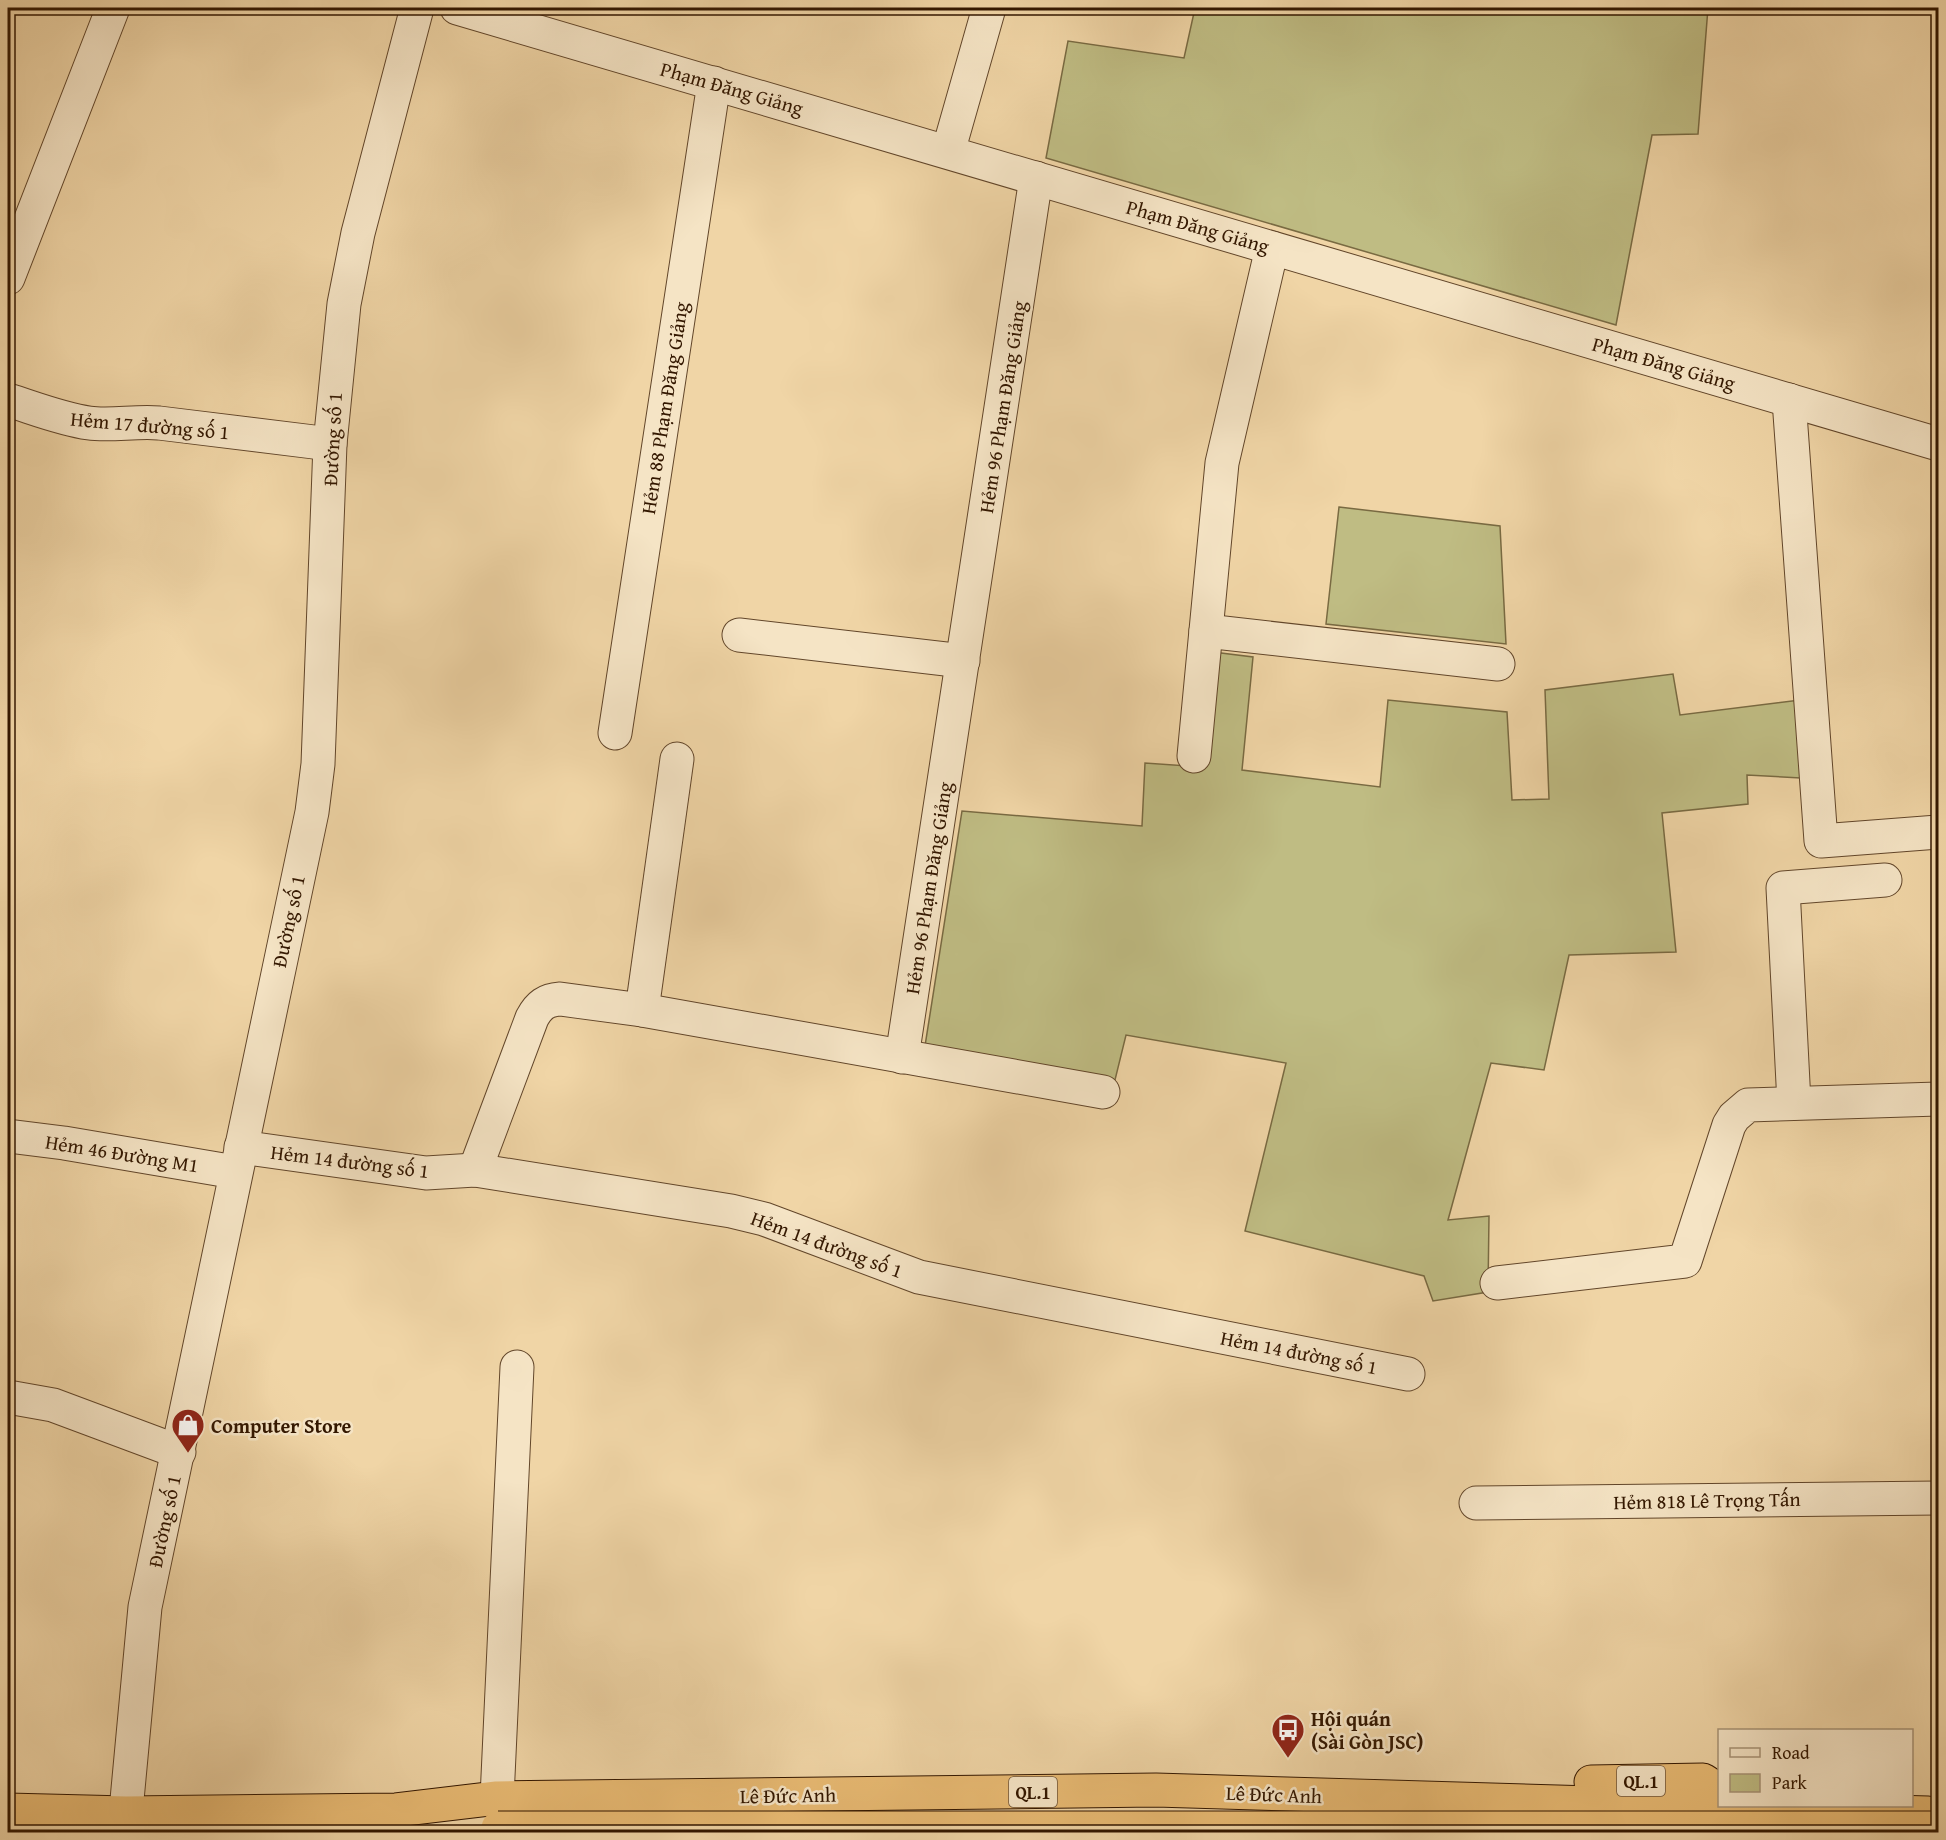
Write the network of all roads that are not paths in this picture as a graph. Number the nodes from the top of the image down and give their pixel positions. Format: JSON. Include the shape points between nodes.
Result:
{"nodes":[{"id":1,"x":113,"y":8,"type":"edge"},
{"id":2,"x":417,"y":8,"type":"edge"},
{"id":3,"x":457,"y":8,"type":"edge"},
{"id":4,"x":989,"y":8,"type":"edge"},
{"id":5,"x":714,"y":83,"type":"junction"},
{"id":6,"x":948,"y":152,"type":"junction"},
{"id":7,"x":1036,"y":178,"type":"junction"},
{"id":8,"x":1272,"y":248,"type":"junction"},
{"id":9,"x":8,"y":278,"type":"edge"},
{"id":10,"x":1789,"y":400,"type":"junction"},
{"id":11,"x":11,"y":409,"type":"edge"},
{"id":12,"x":330,"y":444,"type":"junction"},
{"id":13,"x":1938,"y":444,"type":"edge"},
{"id":14,"x":1206,"y":631,"type":"junction"},
{"id":15,"x":740,"y":635,"type":"dead end"},
{"id":16,"x":963,"y":661,"type":"junction"},
{"id":17,"x":1498,"y":664,"type":"dead end"},
{"id":18,"x":615,"y":733,"type":"dead end"},
{"id":19,"x":1194,"y":756,"type":"dead end"},
{"id":20,"x":677,"y":759,"type":"dead end"},
{"id":21,"x":1938,"y":832,"type":"edge"},
{"id":22,"x":1886,"y":880,"type":"dead end"},
{"id":23,"x":642,"y":1010,"type":"junction"},
{"id":24,"x":903,"y":1057,"type":"junction"},
{"id":25,"x":1103,"y":1092,"type":"dead end"},
{"id":26,"x":1938,"y":1099,"type":"edge"},
{"id":27,"x":1794,"y":1102,"type":"junction"},
{"id":28,"x":8,"y":1136,"type":"edge"},
{"id":29,"x":238,"y":1160,"type":"junction"},
{"id":30,"x":475,"y":1170,"type":"junction"},
{"id":31,"x":1497,"y":1283,"type":"dead end"},
{"id":32,"x":517,"y":1368,"type":"dead end"},
{"id":33,"x":1408,"y":1374,"type":"dead end"},
{"id":34,"x":8,"y":1396,"type":"edge"},
{"id":35,"x":179,"y":1452,"type":"junction"},
{"id":36,"x":1938,"y":1498,"type":"edge"},
{"id":37,"x":1476,"y":1503,"type":"dead end"},
{"id":38,"x":1718,"y":1802,"type":"edge"},
{"id":39,"x":1752,"y":1807,"type":"edge"},
{"id":40,"x":8,"y":1810,"type":"edge"},
{"id":41,"x":1938,"y":1813,"type":"edge"},
{"id":42,"x":495,"y":1820,"type":"edge"},
{"id":43,"x":1802,"y":1821,"type":"edge"},
{"id":44,"x":1904,"y":1822,"type":"edge"},
{"id":45,"x":118,"y":1826,"type":"edge"},
{"id":46,"x":1938,"y":1828,"type":"edge"}],
"edges":[{"from":1,"to":9,"type":"street"},
{"from":2,"to":12,"type":"street","name":"Đường số 1","via":[[358,233],[344,304]]},
{"from":3,"to":5,"type":"street","name":"Phạm Đăng Giảng"},
{"from":4,"to":6,"type":"street"},
{"from":5,"to":6,"type":"street","name":"Phạm Đăng Giảng"},
{"from":5,"to":18,"type":"street","name":"Hẻm 88 Phạm Đăng Giảng"},
{"from":6,"to":7,"type":"street","name":"Phạm Đăng Giảng"},
{"from":7,"to":8,"type":"street","name":"Phạm Đăng Giảng"},
{"from":7,"to":16,"type":"street","name":"Hẻm 96 Phạm Đăng Giảng"},
{"from":8,"to":10,"type":"street","name":"Phạm Đăng Giảng"},
{"from":8,"to":14,"type":"street","via":[[1222,463]]},
{"from":10,"to":13,"type":"street","name":"Phạm Đăng Giảng"},
{"from":10,"to":21,"type":"street","via":[[1821,841]]},
{"from":11,"to":12,"type":"street","name":"Hẻm 17 đường số 1","via":[[91,423],[159,423]]},
{"from":12,"to":29,"type":"street","name":"Đường số 1","via":[[317,774]]},
{"from":14,"to":17,"type":"street"},
{"from":14,"to":19,"type":"street"},
{"from":15,"to":16,"type":"street"},
{"from":16,"to":24,"type":"street","name":"Hẻm 96 Phạm Đăng Giảng"},
{"from":20,"to":23,"type":"street"},
{"from":22,"to":27,"type":"street","via":[[1783,888]]},
{"from":23,"to":24,"type":"street"},
{"from":23,"to":30,"type":"street","via":[[560,999],[543,1003],[532,1018]]},
{"from":24,"to":25,"type":"street"},
{"from":26,"to":27,"type":"street"},
{"from":27,"to":31,"type":"street","via":[[1748,1105],[1734,1117],[1684,1261]]},
{"from":28,"to":29,"type":"street","name":"Hẻm 46 Đường M1"},
{"from":29,"to":30,"type":"street","name":"Hẻm 14 đường số 1","via":[[426,1173]]},
{"from":29,"to":35,"type":"street","name":"Đường số 1"},
{"from":30,"to":33,"type":"street","name":"Hẻm 14 đường số 1","via":[[731,1211],[764,1219],[919,1277]]},
{"from":32,"to":42,"type":"street"},
{"from":34,"to":35,"type":"street","via":[[53,1404]]},
{"from":35,"to":45,"type":"street","name":"Đường số 1","via":[[146,1607]]},
{"from":36,"to":37,"type":"street","name":"Hẻm 818 Lê Trọng Tấn"},
{"from":38,"to":42,"type":"highway","name":"Lê Đức Anh","number":"QL.1","via":[[1569,1803],[1156,1790]]},
{"from":39,"to":43,"type":"highway","name":"Lê Đức Anh","number":"QL.1"},
{"from":40,"to":45,"type":"highway","number":"QL.1","via":[[75,1811]]},
{"from":41,"to":44,"type":"highway","name":"Lê Đức Anh","number":"QL.1"},
{"from":42,"to":45,"type":"highway","number":"QL.1","via":[[447,1804]]},
{"from":42,"to":46,"type":"highway","number":"QL.1","bridge":true},
{"from":43,"to":44,"type":"highway","name":"Lê Đức Anh","number":"QL.1"}]}
